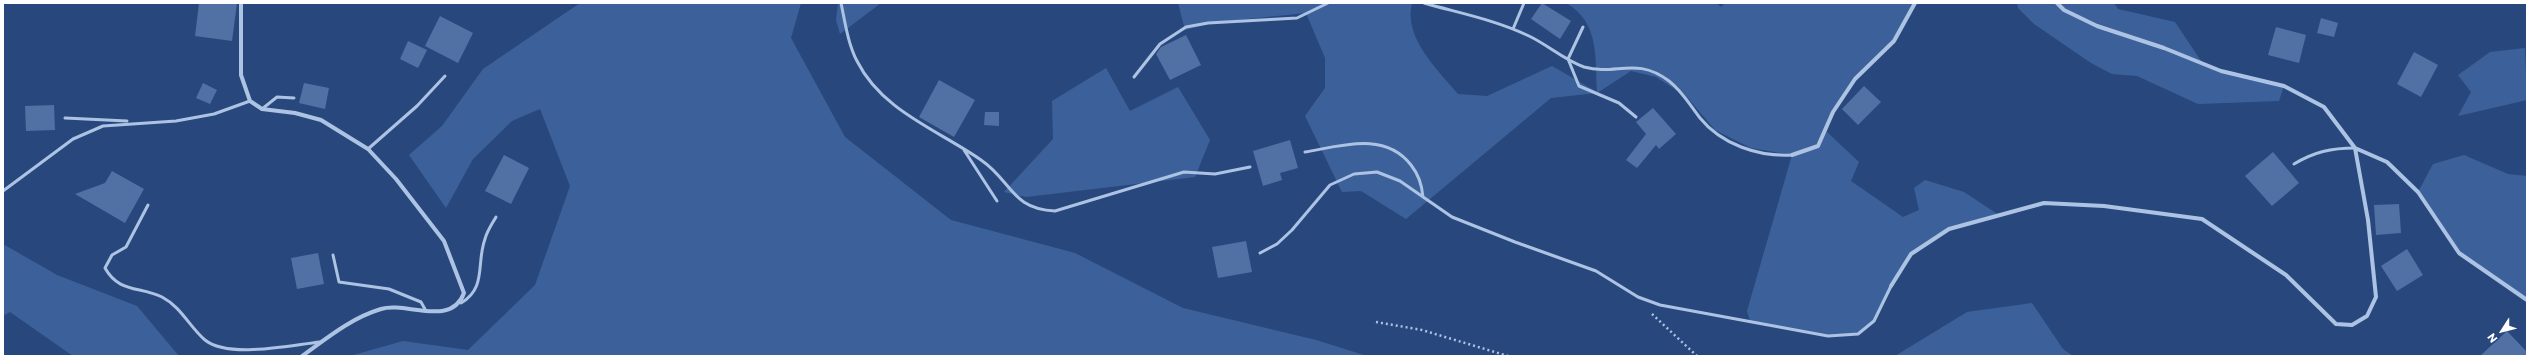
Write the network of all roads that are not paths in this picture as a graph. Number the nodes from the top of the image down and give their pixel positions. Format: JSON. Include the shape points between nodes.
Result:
{"nodes":[{"id":1,"x":241,"y":3,"type":"edge"},
{"id":2,"x":841,"y":3,"type":"edge"},
{"id":3,"x":1328,"y":3,"type":"edge"},
{"id":4,"x":1424,"y":3,"type":"edge"},
{"id":5,"x":1524,"y":3,"type":"edge"},
{"id":6,"x":1915,"y":3,"type":"edge"},
{"id":7,"x":2057,"y":3,"type":"edge"},
{"id":8,"x":1583,"y":27,"type":"dead end"},
{"id":9,"x":1512,"y":29,"type":"junction"},
{"id":10,"x":1568,"y":59,"type":"junction"},
{"id":11,"x":445,"y":76,"type":"dead end"},
{"id":12,"x":1134,"y":77,"type":"dead end"},
{"id":13,"x":294,"y":98,"type":"dead end"},
{"id":14,"x":250,"y":101,"type":"junction"},
{"id":15,"x":262,"y":109,"type":"junction"},
{"id":16,"x":1636,"y":117,"type":"dead end"},
{"id":17,"x":65,"y":118,"type":"dead end"},
{"id":18,"x":136,"y":122,"type":"junction"},
{"id":19,"x":963,"y":148,"type":"junction"},
{"id":20,"x":2355,"y":148,"type":"junction"},
{"id":21,"x":368,"y":149,"type":"junction"},
{"id":22,"x":1305,"y":152,"type":"dead end"},
{"id":23,"x":1792,"y":155,"type":"joint"},
{"id":24,"x":2294,"y":164,"type":"dead end"},
{"id":25,"x":1250,"y":168,"type":"dead end"},
{"id":26,"x":3,"y":191,"type":"edge"},
{"id":27,"x":1423,"y":197,"type":"junction"},
{"id":28,"x":997,"y":201,"type":"dead end"},
{"id":29,"x":148,"y":204,"type":"dead end"},
{"id":30,"x":496,"y":217,"type":"dead end"},
{"id":31,"x":1260,"y":253,"type":"dead end"},
{"id":32,"x":333,"y":255,"type":"dead end"},
{"id":33,"x":1891,"y":286,"type":"joint"},
{"id":34,"x":2527,"y":300,"type":"edge"},
{"id":35,"x":460,"y":303,"type":"junction"},
{"id":36,"x":426,"y":311,"type":"junction"},
{"id":37,"x":321,"y":342,"type":"junction"},
{"id":38,"x":302,"y":356,"type":"edge"}],
"edges":[{"from":1,"to":14,"type":"street","via":[[241,75]]},
{"from":2,"to":19,"type":"lane","via":[[852,48],[870,81],[906,114]]},
{"from":3,"to":12,"type":"lane","via":[[1297,18],[1208,23],[1186,27],[1160,44]]},
{"from":4,"to":9,"type":"lane"},
{"from":5,"to":9,"type":"lane"},
{"from":6,"to":23,"type":"street","via":[[1894,41],[1855,79],[1833,112],[1818,146]]},
{"from":7,"to":20,"type":"street","via":[[2064,10],[2097,26],[2164,48],[2221,71],[2284,86],[2324,107]]},
{"from":8,"to":10,"type":"lane"},
{"from":9,"to":10,"type":"lane"},
{"from":10,"to":16,"type":"lane","via":[[1579,86],[1619,103]]},
{"from":10,"to":23,"type":"lane","via":[[1585,67],[1638,67],[1654,71],[1684,95],[1714,133],[1728,142],[1781,156]]},
{"from":11,"to":21,"type":"lane","via":[[417,106]]},
{"from":13,"to":15,"type":"lane","via":[[276,97]]},
{"from":14,"to":15,"type":"street"},
{"from":14,"to":18,"type":"lane","via":[[214,114],[176,121]]},
{"from":15,"to":21,"type":"street","via":[[295,113],[321,120]]},
{"from":17,"to":18,"type":"lane"},
{"from":18,"to":26,"type":"lane","via":[[102,126],[73,139]]},
{"from":19,"to":25,"type":"lane","via":[[997,173],[1018,199],[1040,210],[1055,211],[1184,172],[1215,174]]},
{"from":19,"to":28,"type":"lane"},
{"from":20,"to":24,"type":"lane","via":[[2331,148]]},
{"from":20,"to":33,"type":"street","via":[[2368,220],[2376,297],[2367,316],[2352,325],[2336,324],[2286,275],[2202,219],[2104,206],[2044,203],[1949,229],[1911,254]]},
{"from":20,"to":34,"type":"street","via":[[2388,162],[2418,192],[2459,253]]},
{"from":21,"to":35,"type":"street","via":[[396,179],[444,241],[464,293]]},
{"from":22,"to":27,"type":"lane","via":[[1364,143],[1376,143],[1394,149],[1404,156],[1417,173]]},
{"from":27,"to":31,"type":"lane","via":[[1400,181],[1377,172],[1354,174],[1330,185],[1287,235]]},
{"from":27,"to":33,"type":"lane","via":[[1452,217],[1596,271],[1638,297],[1660,305],[1708,315],[1828,336],[1858,334],[1874,321]]},
{"from":29,"to":37,"type":"lane","via":[[126,247],[112,255],[105,268],[111,279],[126,288],[156,295],[174,304],[206,340],[228,350]]},
{"from":30,"to":35,"type":"lane","via":[[484,240],[477,286],[471,297]]},
{"from":32,"to":36,"type":"lane","via":[[339,282],[388,289],[421,302]]},
{"from":35,"to":36,"type":"street","via":[[452,309]]},
{"from":36,"to":37,"type":"street","via":[[383,308],[354,319]]},
{"from":37,"to":38,"type":"street"}]}
